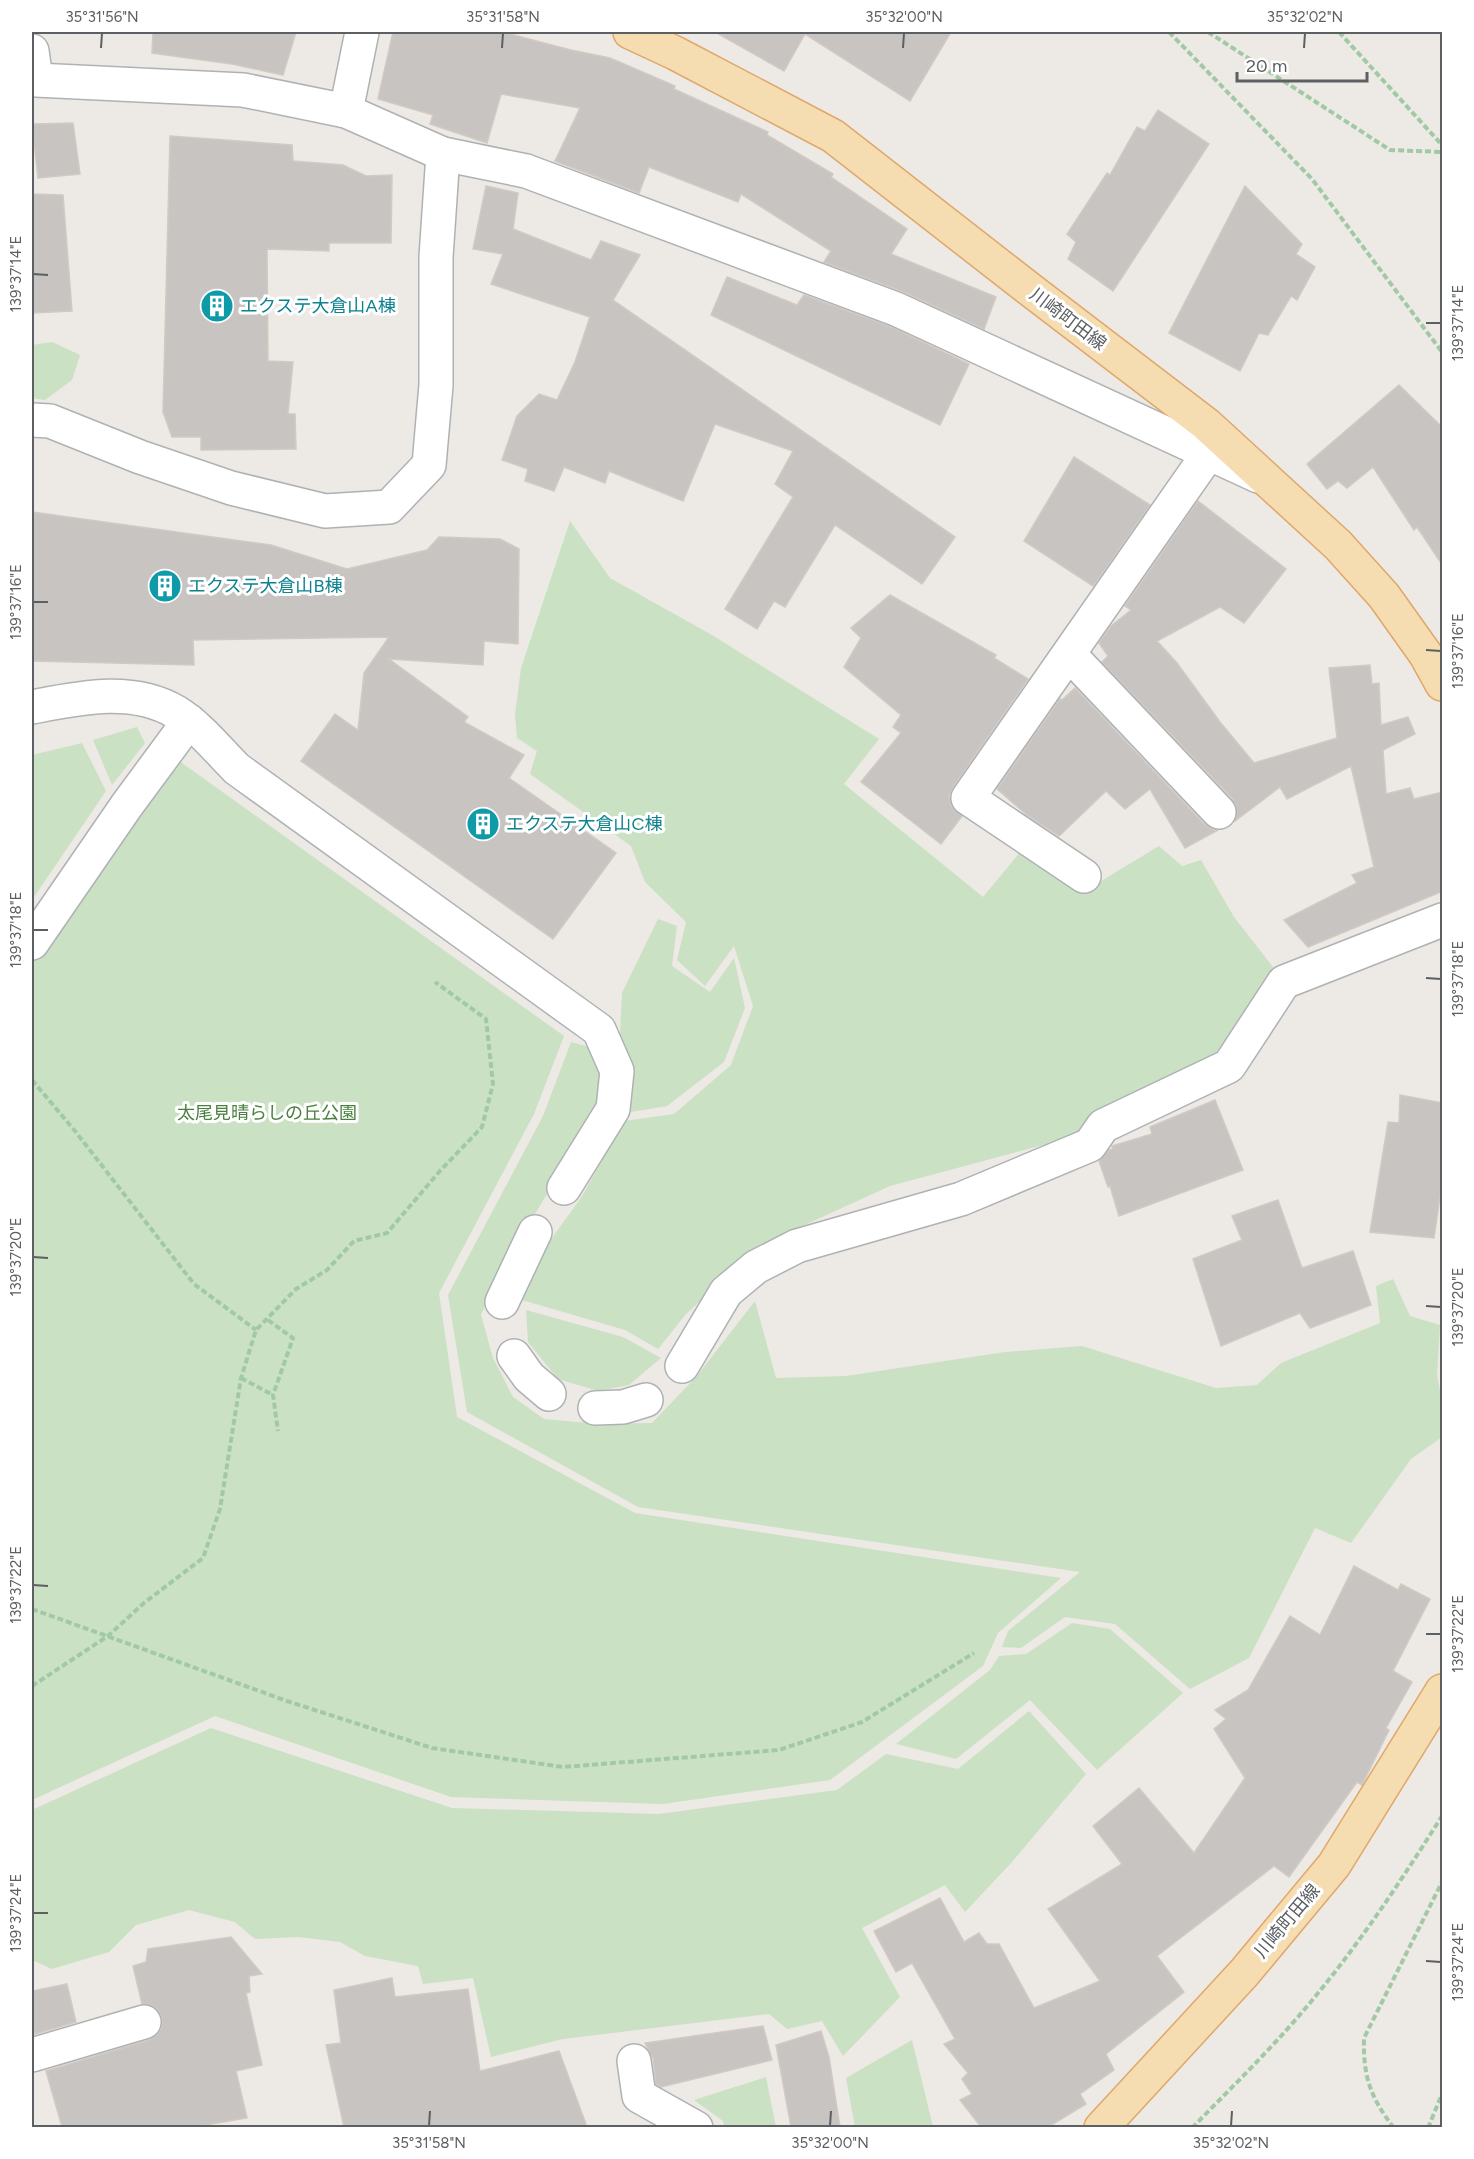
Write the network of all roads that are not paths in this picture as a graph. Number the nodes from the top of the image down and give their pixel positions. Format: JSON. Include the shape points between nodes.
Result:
{"nodes":[{"id":1,"x":362,"y":32,"type":"edge"},
{"id":2,"x":630,"y":32,"type":"edge"},
{"id":3,"x":33,"y":70,"type":"edge"},
{"id":4,"x":346,"y":111,"type":"junction"},
{"id":5,"x":443,"y":154,"type":"junction"},
{"id":6,"x":32,"y":420,"type":"edge"},
{"id":7,"x":1215,"y":445,"type":"junction"},
{"id":8,"x":1069,"y":654,"type":"junction"},
{"id":9,"x":1443,"y":684,"type":"edge"},
{"id":10,"x":32,"y":707,"type":"edge"},
{"id":11,"x":189,"y":721,"type":"junction"},
{"id":12,"x":1219,"y":813,"type":"dead end"},
{"id":13,"x":1084,"y":876,"type":"dead end"},
{"id":14,"x":1443,"y":920,"type":"edge"},
{"id":15,"x":32,"y":943,"type":"edge"},
{"id":16,"x":564,"y":1188,"type":"dead end"},
{"id":17,"x":535,"y":1232,"type":"dead end"},
{"id":18,"x":502,"y":1302,"type":"dead end"},
{"id":19,"x":514,"y":1356,"type":"dead end"},
{"id":20,"x":682,"y":1366,"type":"dead end"},
{"id":21,"x":549,"y":1394,"type":"dead end"},
{"id":22,"x":646,"y":1400,"type":"dead end"},
{"id":23,"x":596,"y":1408,"type":"dead end"},
{"id":24,"x":1443,"y":1691,"type":"edge"},
{"id":25,"x":144,"y":2022,"type":"dead end"},
{"id":26,"x":32,"y":2055,"type":"edge"},
{"id":27,"x":634,"y":2061,"type":"dead end"},
{"id":28,"x":696,"y":2127,"type":"edge"},
{"id":29,"x":1101,"y":2127,"type":"edge"}],
"edges":[{"from":1,"to":4,"type":"street"},
{"from":2,"to":7,"type":"main road","name":"川崎町田線","via":[[833,136]]},
{"from":3,"to":4,"type":"street","via":[[243,90]]},
{"from":4,"to":5,"type":"street"},
{"from":5,"to":6,"type":"street","via":[[436,257],[436,385],[429,465],[389,507],[325,511],[304,506],[231,488],[50,421]]},
{"from":5,"to":7,"type":"street","via":[[526,171],[896,309]]},
{"from":7,"to":8,"type":"street"},
{"from":7,"to":9,"type":"main road","name":"川崎町田線","via":[[1270,482],[1338,545],[1384,596]]},
{"from":8,"to":12,"type":"street"},
{"from":8,"to":13,"type":"street","via":[[968,798]]},
{"from":10,"to":11,"type":"street","via":[[88,696],[135,697],[174,711]]},
{"from":11,"to":15,"type":"street"},
{"from":11,"to":16,"type":"street","via":[[237,769],[598,1030],[617,1071],[613,1109]]},
{"from":14,"to":20,"type":"street","via":[[1284,982],[1229,1066],[1103,1126],[1090,1145],[962,1199],[797,1246],[756,1267],[726,1292]]},
{"from":17,"to":18,"type":"street"},
{"from":19,"to":21,"type":"street","via":[[529,1377]]},
{"from":22,"to":23,"type":"street","via":[[623,1407]]},
{"from":24,"to":29,"type":"main road","name":"川崎町田線","via":[[1334,1865],[1244,1973]]},
{"from":25,"to":26,"type":"street"},
{"from":27,"to":28,"type":"street","via":[[639,2096]]}]}
